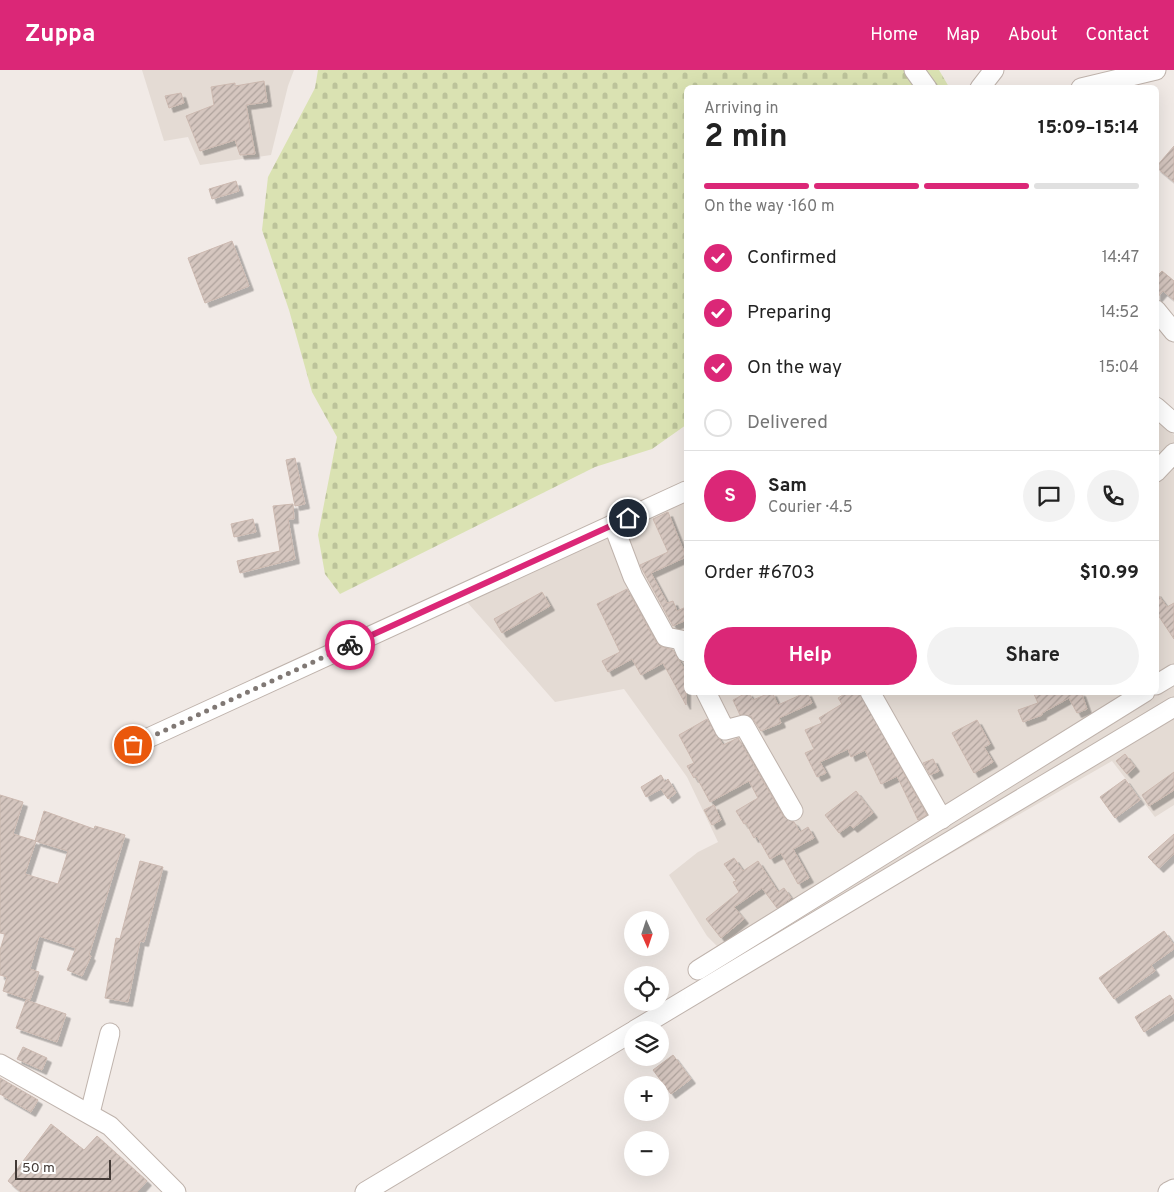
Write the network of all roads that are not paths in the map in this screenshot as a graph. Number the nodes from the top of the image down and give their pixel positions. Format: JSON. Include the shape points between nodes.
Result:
{"nodes":[{"id":1,"x":914,"y":70,"type":"edge"},
{"id":2,"x":976,"y":70,"type":"edge"},
{"id":3,"x":994,"y":70,"type":"edge"},
{"id":4,"x":1156,"y":70,"type":"edge"},
{"id":5,"x":925,"y":85,"type":"edge"},
{"id":6,"x":980,"y":85,"type":"edge"},
{"id":7,"x":982,"y":85,"type":"edge"},
{"id":8,"x":1094,"y":85,"type":"edge"},
{"id":9,"x":1159,"y":314,"type":"edge"},
{"id":10,"x":1174,"y":332,"type":"edge"},
{"id":11,"x":1159,"y":410,"type":"edge"},
{"id":12,"x":1174,"y":423,"type":"edge"},
{"id":13,"x":1174,"y":454,"type":"edge"},
{"id":14,"x":1159,"y":469,"type":"edge"},
{"id":15,"x":684,"y":492,"type":"edge"},
{"id":16,"x":613,"y":524,"type":"junction"},
{"id":17,"x":684,"y":647,"type":"edge"},
{"id":18,"x":1174,"y":674,"type":"edge"},
{"id":19,"x":1159,"y":684,"type":"edge"},
{"id":20,"x":707,"y":695,"type":"edge"},
{"id":21,"x":872,"y":695,"type":"edge"},
{"id":22,"x":1140,"y":695,"type":"edge"},
{"id":23,"x":1174,"y":708,"type":"edge"},
{"id":24,"x":133,"y":745,"type":"dead end"},
{"id":25,"x":793,"y":811,"type":"dead end"},
{"id":26,"x":942,"y":819,"type":"junction"},
{"id":27,"x":698,"y":970,"type":"dead end"},
{"id":28,"x":651,"y":1021,"type":"edge"},
{"id":29,"x":110,"y":1033,"type":"dead end"},
{"id":30,"x":624,"y":1037,"type":"edge"},
{"id":31,"x":0,"y":1064,"type":"edge"},
{"id":32,"x":90,"y":1113,"type":"junction"},
{"id":33,"x":1174,"y":1189,"type":"edge"},
{"id":34,"x":176,"y":1192,"type":"edge"},
{"id":35,"x":365,"y":1192,"type":"edge"},
{"id":36,"x":1168,"y":1192,"type":"edge"}],
"edges":[{"from":1,"to":5,"type":"street"},
{"from":2,"to":6,"type":"street"},
{"from":3,"to":7,"type":"street"},
{"from":4,"to":8,"type":"street"},
{"from":9,"to":10,"type":"street"},
{"from":11,"to":12,"type":"street"},
{"from":13,"to":14,"type":"street"},
{"from":15,"to":16,"type":"street"},
{"from":16,"to":17,"type":"street","via":[[633,577],[666,637],[681,640]]},
{"from":16,"to":24,"type":"street"},
{"from":18,"to":19,"type":"street"},
{"from":20,"to":25,"type":"street","via":[[724,730],[744,725]]},
{"from":21,"to":26,"type":"street"},
{"from":22,"to":26,"type":"street"},
{"from":23,"to":28,"type":"street"},
{"from":26,"to":27,"type":"street"},
{"from":29,"to":32,"type":"street"},
{"from":30,"to":35,"type":"street"},
{"from":31,"to":32,"type":"street"},
{"from":32,"to":34,"type":"street","via":[[110,1126]]},
{"from":33,"to":36,"type":"street"}]}
